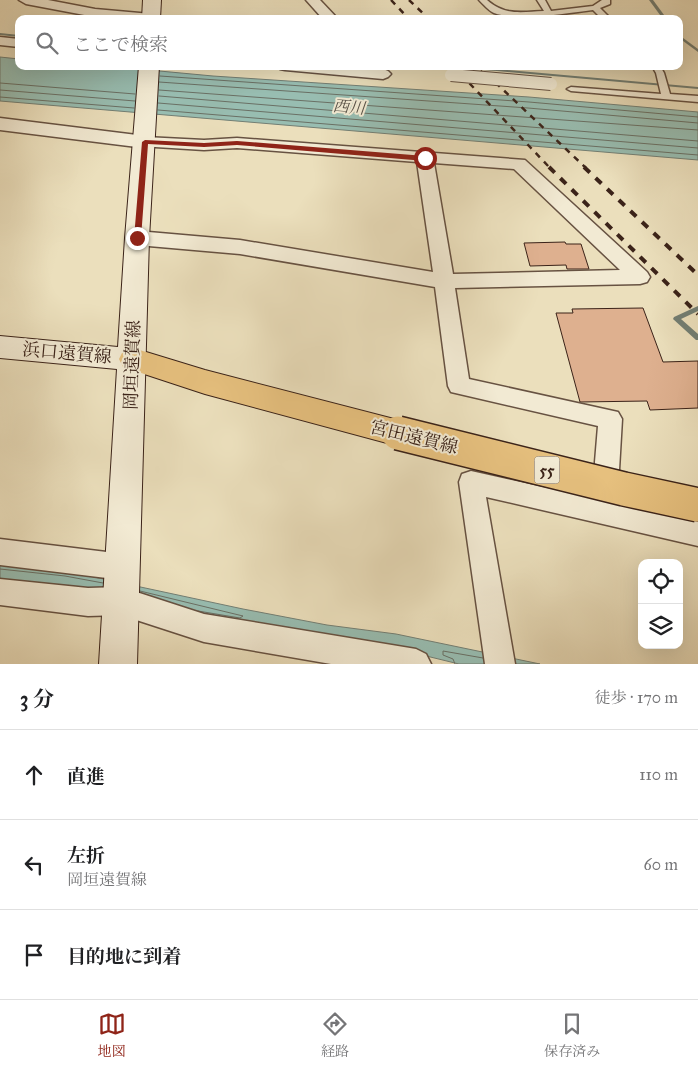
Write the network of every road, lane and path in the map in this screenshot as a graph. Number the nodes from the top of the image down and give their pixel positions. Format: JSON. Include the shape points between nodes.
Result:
{"nodes":[{"id":1,"x":26,"y":0,"type":"edge"},
{"id":2,"x":152,"y":0,"type":"edge"},
{"id":3,"x":313,"y":0,"type":"edge"},
{"id":4,"x":483,"y":0,"type":"edge"},
{"id":5,"x":541,"y":0,"type":"edge"},
{"id":6,"x":606,"y":0,"type":"edge"},
{"id":7,"x":595,"y":8,"type":"junction"},
{"id":8,"x":549,"y":13,"type":"junction"},
{"id":9,"x":114,"y":15,"type":"edge"},
{"id":10,"x":151,"y":15,"type":"edge"},
{"id":11,"x":327,"y":15,"type":"edge"},
{"id":12,"x":602,"y":15,"type":"edge"},
{"id":13,"x":0,"y":41,"type":"edge"},
{"id":14,"x":15,"y":43,"type":"edge"},
{"id":15,"x":149,"y":70,"type":"edge"},
{"id":16,"x":334,"y":70,"type":"edge"},
{"id":17,"x":379,"y":70,"type":"edge"},
{"id":18,"x":658,"y":70,"type":"edge"},
{"id":19,"x":451,"y":75,"type":"dead end"},
{"id":20,"x":551,"y":84,"type":"dead end"},
{"id":21,"x":571,"y":89,"type":"dead end"},
{"id":22,"x":665,"y":95,"type":"junction"},
{"id":23,"x":698,"y":99,"type":"edge"},
{"id":24,"x":0,"y":124,"type":"edge"},
{"id":25,"x":145,"y":137,"type":"junction"},
{"id":26,"x":419,"y":163,"type":"junction"},
{"id":27,"x":137,"y":238,"type":"junction"},
{"id":28,"x":444,"y":281,"type":"junction"},
{"id":29,"x":0,"y":347,"type":"edge"},
{"id":30,"x":133,"y":360,"type":"junction"},
{"id":31,"x":698,"y":505,"type":"edge"},
{"id":32,"x":604,"y":513,"type":"junction"},
{"id":33,"x":698,"y":534,"type":"edge"},
{"id":34,"x":0,"y":552,"type":"edge"},
{"id":35,"x":123,"y":567,"type":"junction"},
{"id":36,"x":0,"y":592,"type":"edge"},
{"id":37,"x":121,"y":601,"type":"junction"},
{"id":38,"x":118,"y":664,"type":"edge"},
{"id":39,"x":416,"y":664,"type":"edge"},
{"id":40,"x":500,"y":664,"type":"edge"}],
"edges":[{"from":1,"to":9,"type":"street"},
{"from":2,"to":10,"type":"main road"},
{"from":3,"to":11,"type":"street"},
{"from":4,"to":8,"type":"lane","via":[[494,11],[504,14]]},
{"from":5,"to":8,"type":"lane"},
{"from":6,"to":7,"type":"lane"},
{"from":7,"to":8,"type":"lane"},
{"from":7,"to":12,"type":"lane"},
{"from":13,"to":14,"type":"street"},
{"from":15,"to":25,"type":"main road","name":"岡垣遠賀線"},
{"from":16,"to":17,"type":"street","via":[[383,74]]},
{"from":18,"to":22,"type":"lane"},
{"from":19,"to":20,"type":"street","bridge":true},
{"from":21,"to":22,"type":"lane"},
{"from":22,"to":23,"type":"lane"},
{"from":24,"to":25,"type":"street"},
{"from":25,"to":26,"type":"street","via":[[204,145],[249,156]]},
{"from":25,"to":27,"type":"main road","name":"岡垣遠賀線"},
{"from":26,"to":28,"type":"street"},
{"from":26,"to":28,"type":"street","via":[[519,164],[640,277]]},
{"from":27,"to":28,"type":"street","via":[[240,247]]},
{"from":27,"to":30,"type":"main road","name":"岡垣遠賀線"},
{"from":28,"to":32,"type":"street","via":[[459,386],[610,419]]},
{"from":29,"to":30,"type":"main road","name":"浜口遠賀線"},
{"from":30,"to":31,"type":"main road","name":"宮田遠賀線","number":"55","bridge":true,"via":[[398,433]]},
{"from":30,"to":35,"type":"main road","name":"岡垣遠賀線"},
{"from":32,"to":33,"type":"street"},
{"from":32,"to":40,"type":"street","via":[[471,482]]},
{"from":34,"to":35,"type":"street"},
{"from":35,"to":37,"type":"main road","name":"岡垣遠賀線"},
{"from":36,"to":37,"type":"street","via":[[88,602]]},
{"from":37,"to":38,"type":"main road","name":"岡垣遠賀線"},
{"from":37,"to":39,"type":"street","via":[[204,628]]}]}
